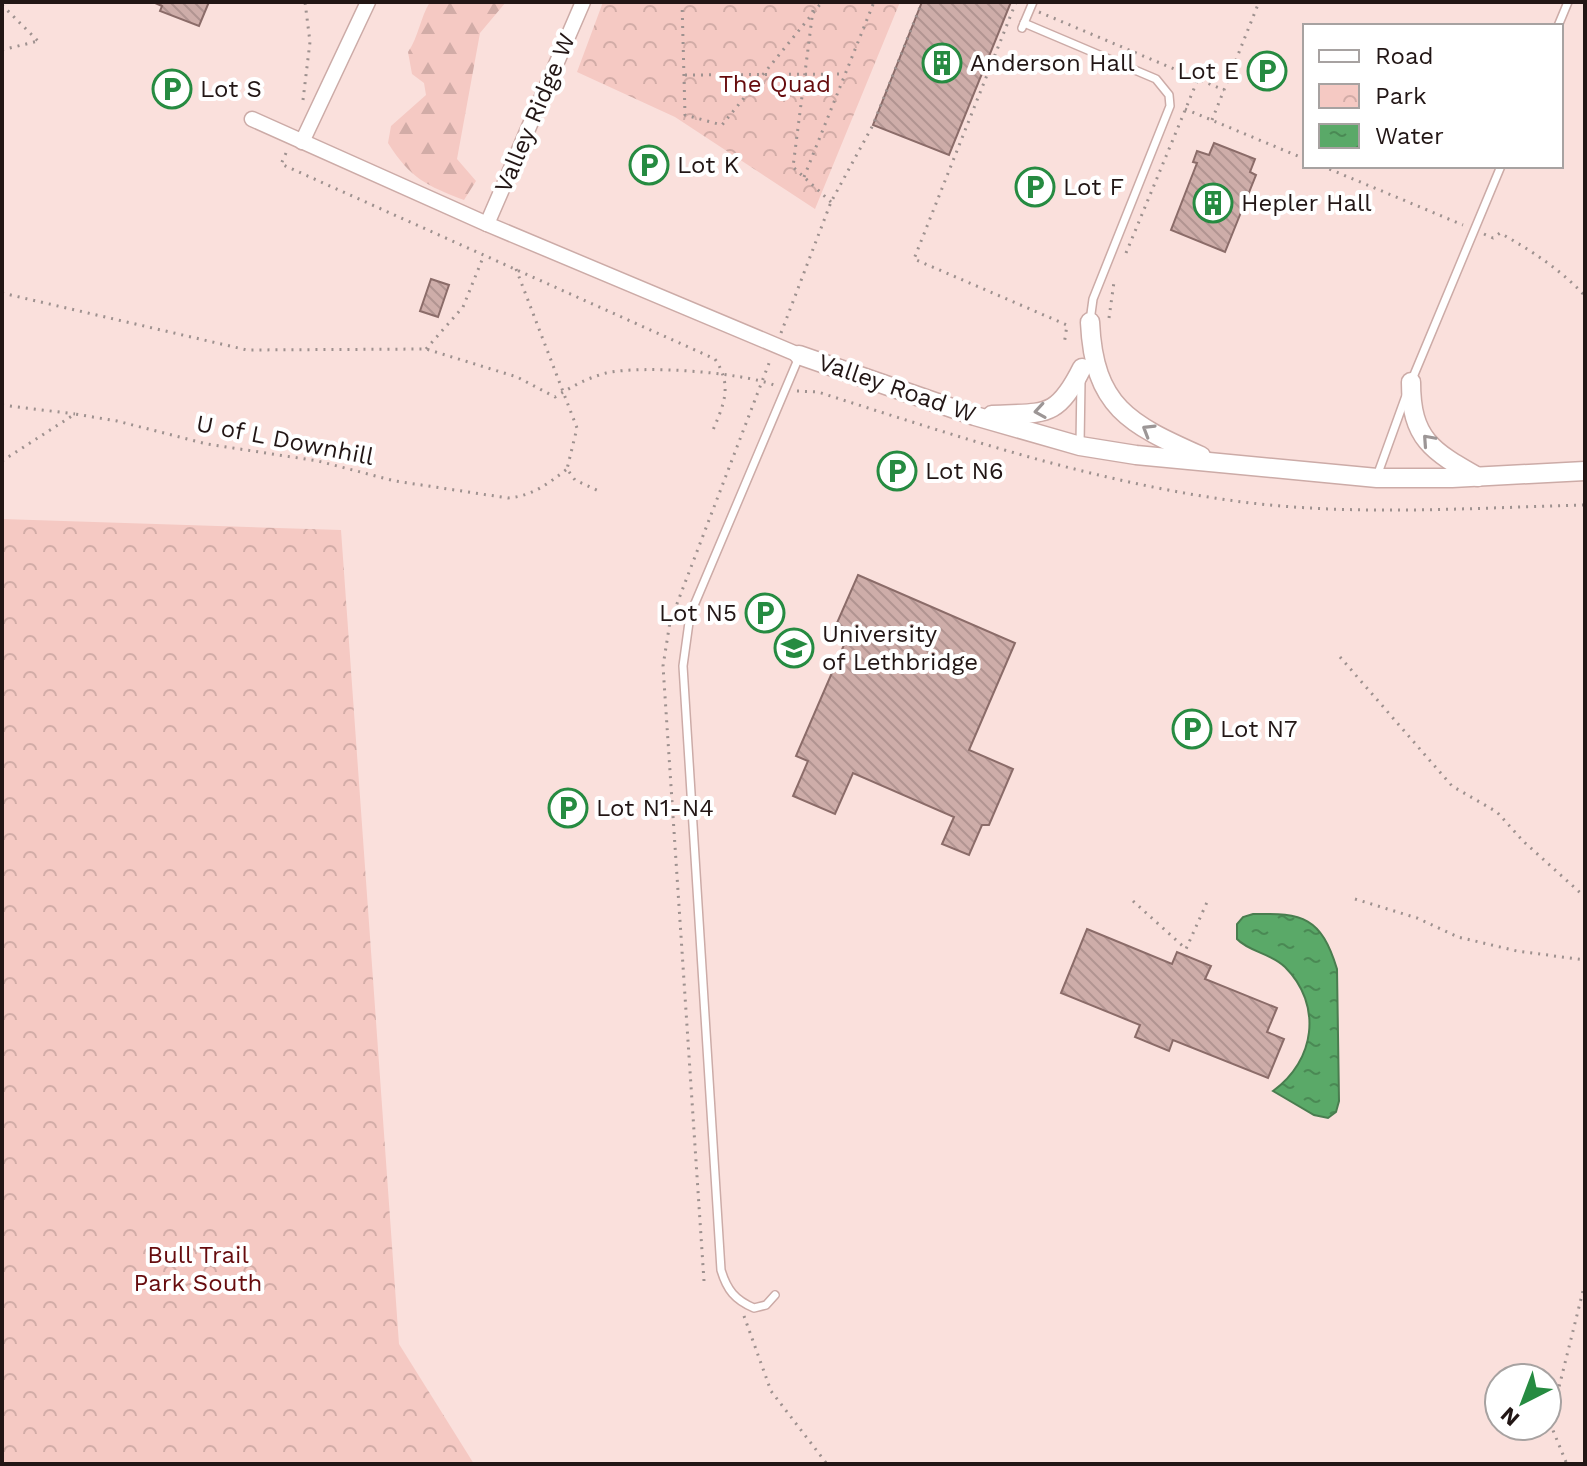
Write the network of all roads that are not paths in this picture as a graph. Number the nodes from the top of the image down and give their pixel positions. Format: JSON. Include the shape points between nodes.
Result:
{"nodes":[{"id":1,"x":368,"y":2,"type":"edge"},
{"id":2,"x":583,"y":2,"type":"edge"},
{"id":3,"x":1568,"y":2,"type":"edge"},
{"id":4,"x":1031,"y":5,"type":"edge"},
{"id":5,"x":1559,"y":24,"type":"edge"},
{"id":6,"x":252,"y":119,"type":"dead end"},
{"id":7,"x":297,"y":140,"type":"junction"},
{"id":8,"x":1500,"y":168,"type":"edge"},
{"id":9,"x":487,"y":224,"type":"junction"},
{"id":10,"x":1090,"y":322,"type":"joint"},
{"id":11,"x":799,"y":355,"type":"junction"},
{"id":12,"x":1087,"y":360,"type":"junction"},
{"id":13,"x":1411,"y":382,"type":"junction"},
{"id":14,"x":975,"y":416,"type":"junction"},
{"id":15,"x":1080,"y":446,"type":"junction"},
{"id":16,"x":1218,"y":463,"type":"junction"},
{"id":17,"x":1585,"y":471,"type":"edge"},
{"id":18,"x":1478,"y":477,"type":"junction"},
{"id":19,"x":1377,"y":478,"type":"junction"},
{"id":20,"x":775,"y":1295,"type":"dead end"}],
"edges":[{"from":1,"to":7,"type":"street"},
{"from":2,"to":9,"type":"street","name":"Valley Ridge W"},
{"from":3,"to":5,"type":"lane"},
{"from":4,"to":10,"type":"lane","via":[[1023,25],[1156,79],[1169,95],[1093,299]]},
{"from":6,"to":7,"type":"street","name":"Valley Road W"},
{"from":7,"to":9,"type":"street","name":"Valley Road W"},
{"from":8,"to":13,"type":"lane"},
{"from":9,"to":11,"type":"street","name":"Valley Road W"},
{"from":10,"to":12,"type":"street"},
{"from":11,"to":14,"type":"street","name":"Valley Road W"},
{"from":11,"to":20,"type":"lane","via":[[690,615],[683,666],[721,1270],[738,1302],[754,1308]]},
{"from":12,"to":14,"type":"street","one_way":true,"via":[[1056,408]]},
{"from":12,"to":15,"type":"lane"},
{"from":16,"to":12,"type":"street","one_way":true,"via":[[1134,422]]},
{"from":18,"to":13,"type":"street","one_way":true,"via":[[1449,461],[1419,431],[1412,415]]},
{"from":13,"to":19,"type":"lane"},
{"from":14,"to":15,"type":"street","name":"Valley Road W"},
{"from":15,"to":16,"type":"street","name":"Valley Road W"},
{"from":16,"to":19,"type":"street","name":"Valley Road W"},
{"from":17,"to":18,"type":"street","name":"Valley Road W"},
{"from":18,"to":19,"type":"street","name":"Valley Road W"}]}
